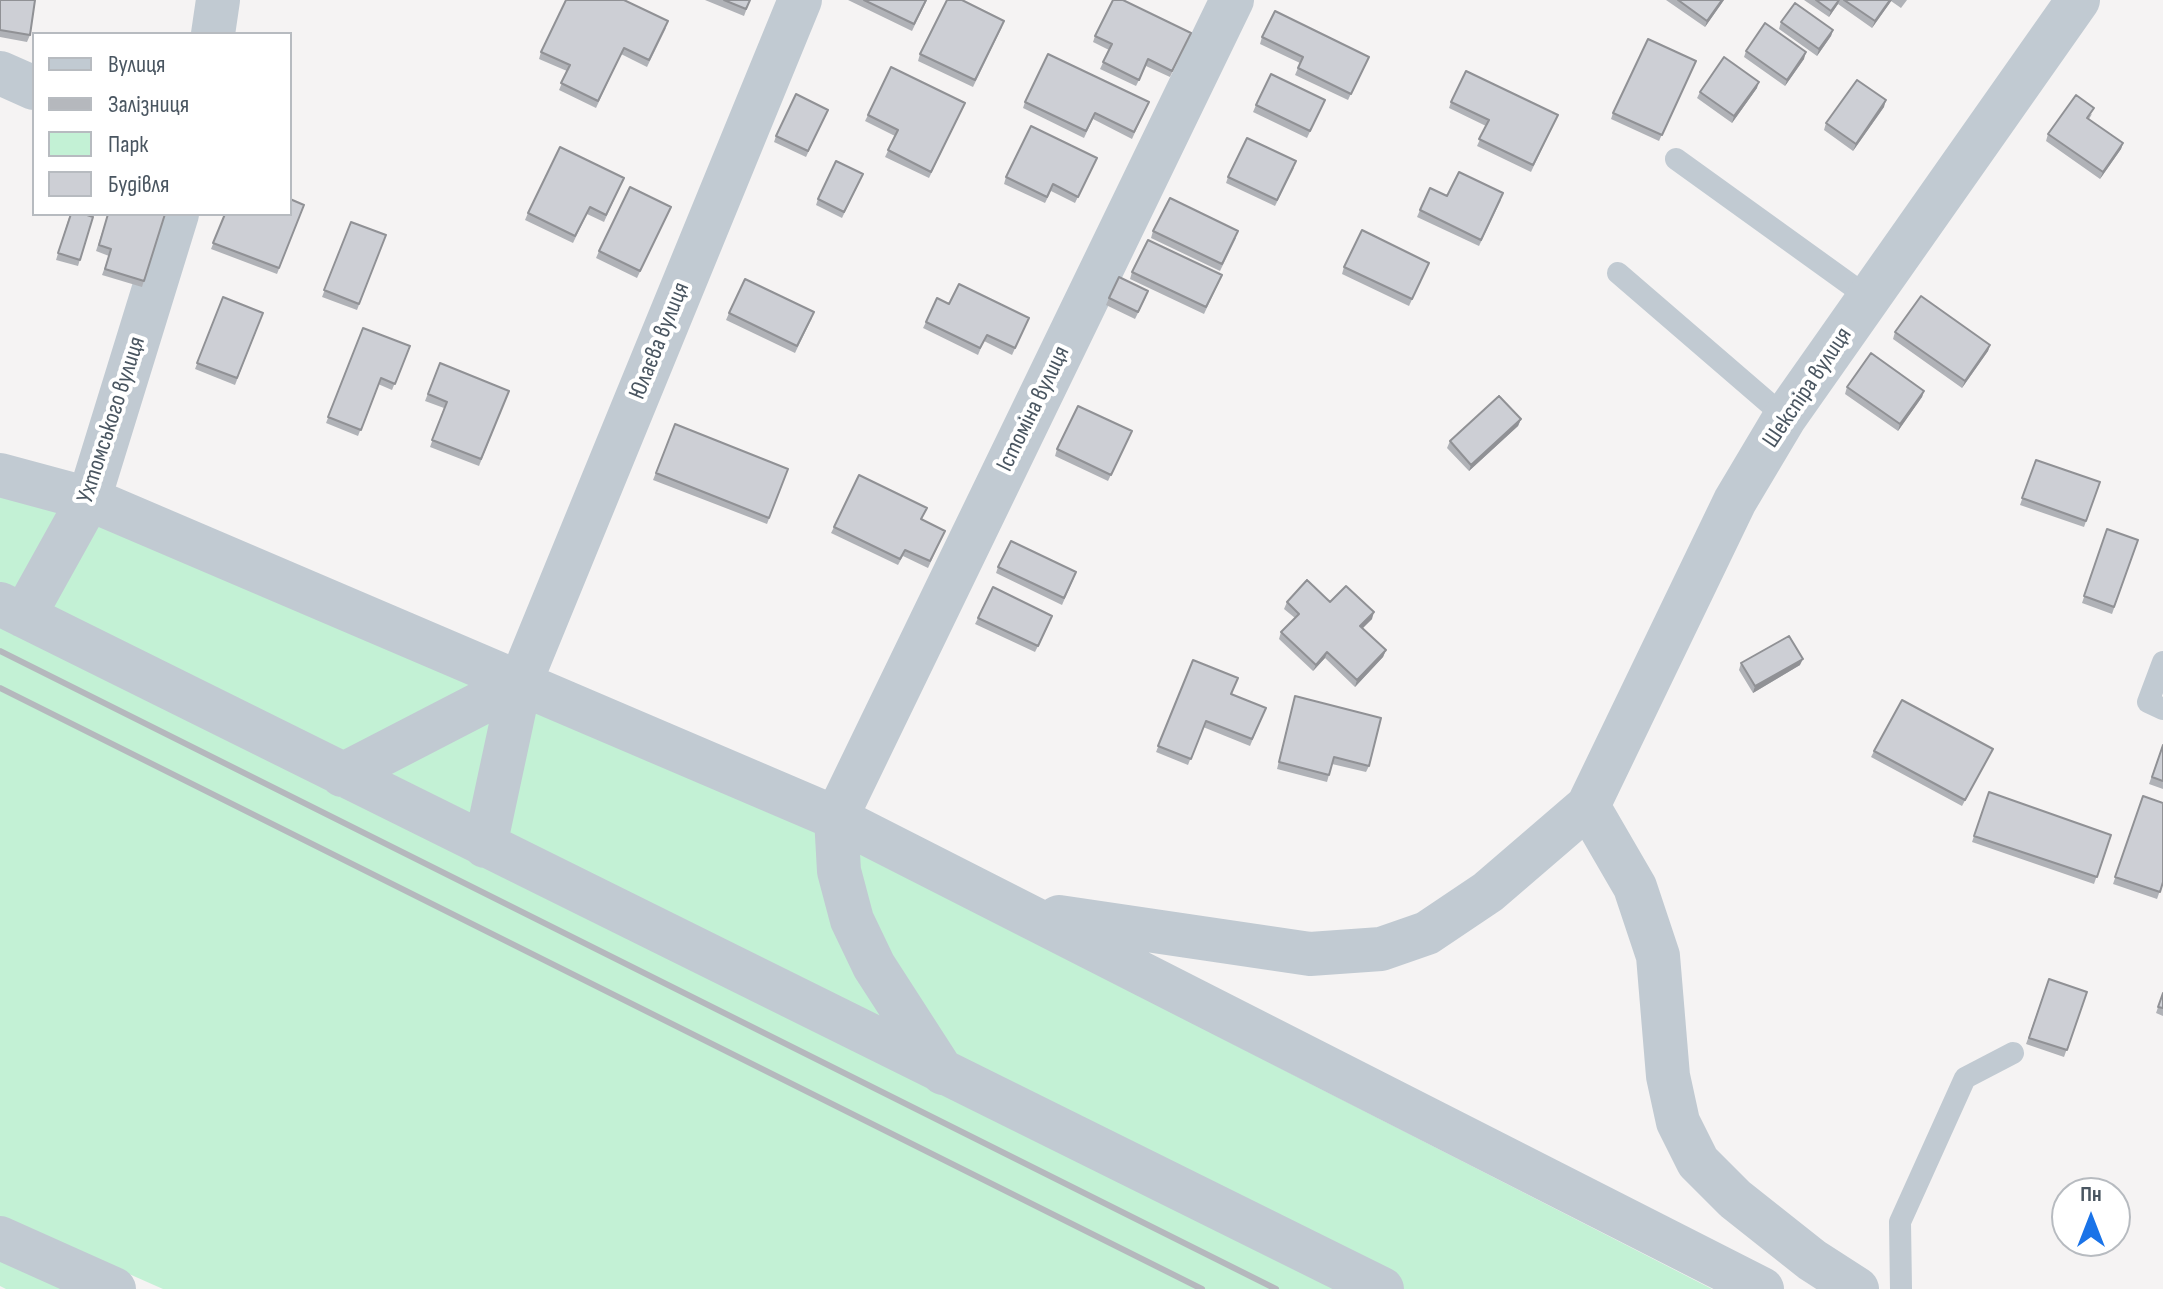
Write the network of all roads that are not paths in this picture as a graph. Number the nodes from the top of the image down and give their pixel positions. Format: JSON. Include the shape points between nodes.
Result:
{"nodes":[{"id":1,"x":218,"y":0,"type":"edge"},
{"id":2,"x":800,"y":0,"type":"edge"},
{"id":3,"x":1232,"y":0,"type":"edge"},
{"id":4,"x":2078,"y":0,"type":"edge"},
{"id":5,"x":213,"y":32,"type":"edge"},
{"id":6,"x":0,"y":73,"type":"edge"},
{"id":7,"x":32,"y":87,"type":"edge"},
{"id":8,"x":1676,"y":159,"type":"dead end"},
{"id":9,"x":176,"y":216,"type":"edge"},
{"id":10,"x":1618,"y":273,"type":"dead end"},
{"id":11,"x":1869,"y":298,"type":"junction"},
{"id":12,"x":1785,"y":417,"type":"junction"},
{"id":13,"x":0,"y":475,"type":"edge"},
{"id":14,"x":89,"y":499,"type":"junction"},
{"id":15,"x":12,"y":610,"type":"edge"},
{"id":16,"x":2163,"y":662,"type":"edge"},
{"id":17,"x":520,"y":683,"type":"junction"},
{"id":18,"x":2163,"y":709,"type":"edge"},
{"id":19,"x":342,"y":775,"type":"junction"},
{"id":20,"x":1588,"y":806,"type":"junction"},
{"id":21,"x":836,"y":818,"type":"junction"},
{"id":22,"x":485,"y":846,"type":"junction"},
{"id":23,"x":1023,"y":912,"type":"junction"},
{"id":24,"x":2013,"y":1053,"type":"dead end"},
{"id":25,"x":945,"y":1075,"type":"junction"},
{"id":26,"x":0,"y":1238,"type":"edge"},
{"id":27,"x":114,"y":1289,"type":"edge"},
{"id":28,"x":1382,"y":1289,"type":"edge"},
{"id":29,"x":1762,"y":1289,"type":"edge"},
{"id":30,"x":1857,"y":1289,"type":"edge"},
{"id":31,"x":1901,"y":1289,"type":"edge"}],
"edges":[{"from":1,"to":5,"type":"street"},
{"from":2,"to":17,"type":"street","name":"Юлаєва вулиця"},
{"from":3,"to":21,"type":"street","name":"Істоміна вулиця"},
{"from":4,"to":11,"type":"street","name":"Шекспіра вулиця"},
{"from":6,"to":7,"type":"street"},
{"from":8,"to":11,"type":"lane"},
{"from":9,"to":14,"type":"street","name":"Ухтомського вулиця"},
{"from":10,"to":12,"type":"lane"},
{"from":11,"to":12,"type":"street","name":"Шекспіра вулиця"},
{"from":12,"to":20,"type":"street","name":"Шекспіра вулиця","via":[[1735,501]]},
{"from":13,"to":14,"type":"street"},
{"from":14,"to":15,"type":"street","name":"Ухтомського вулиця"},
{"from":14,"to":17,"type":"street"},
{"from":15,"to":19,"type":"street"},
{"from":16,"to":18,"type":"lane","via":[[2148,702]]},
{"from":17,"to":19,"type":"street"},
{"from":17,"to":21,"type":"street"},
{"from":17,"to":22,"type":"street","name":"Юлаєва вулиця"},
{"from":19,"to":22,"type":"street"},
{"from":20,"to":23,"type":"street","via":[[1488,892],[1427,933],[1381,949],[1310,954]]},
{"from":20,"to":30,"type":"street","via":[[1635,887],[1658,956],[1668,1076],[1678,1122],[1698,1162],[1735,1199]]},
{"from":21,"to":23,"type":"street"},
{"from":21,"to":25,"type":"street","via":[[839,871],[852,920],[874,966]]},
{"from":22,"to":25,"type":"street"},
{"from":23,"to":29,"type":"street"},
{"from":24,"to":31,"type":"lane","via":[[1965,1078],[1900,1222]]},
{"from":25,"to":28,"type":"street"},
{"from":26,"to":27,"type":"street"}]}
